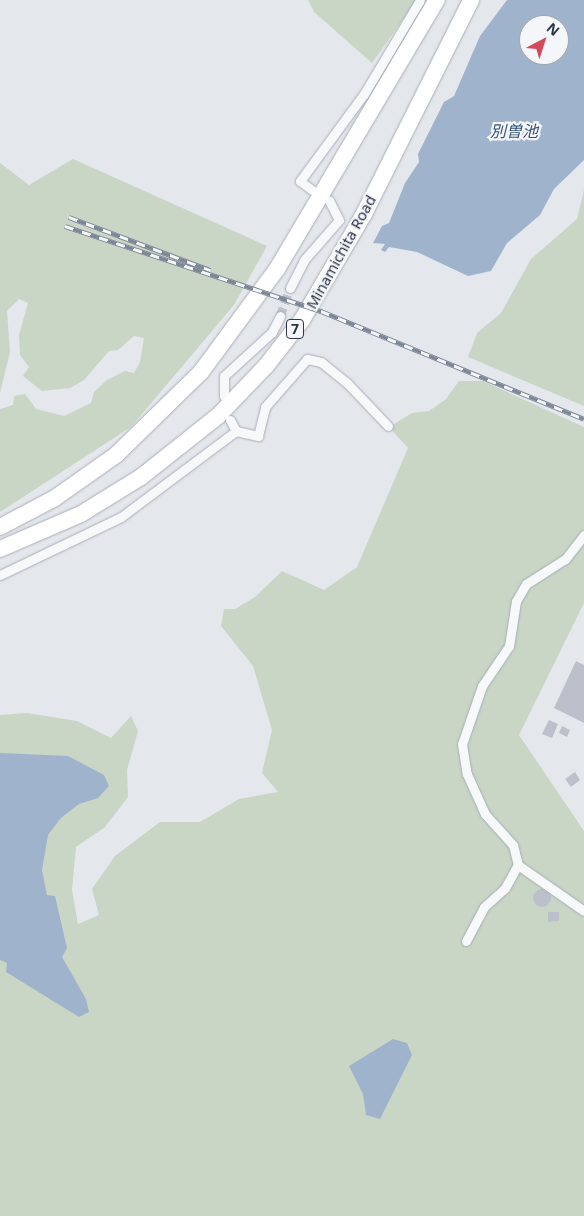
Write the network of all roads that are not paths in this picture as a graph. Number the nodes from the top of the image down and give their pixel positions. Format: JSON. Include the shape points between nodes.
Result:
{"nodes":[{"id":1,"x":420,"y":0,"type":"edge"},
{"id":2,"x":437,"y":0,"type":"edge"},
{"id":3,"x":471,"y":0,"type":"edge"},
{"id":4,"x":312,"y":190,"type":"dead end"},
{"id":5,"x":329,"y":200,"type":"dead end"},
{"id":6,"x":290,"y":288,"type":"tunnel mouth"},
{"id":7,"x":280,"y":316,"type":"tunnel mouth"},
{"id":8,"x":224,"y":396,"type":"dead end"},
{"id":9,"x":230,"y":420,"type":"dead end"},
{"id":10,"x":388,"y":426,"type":"dead end"},
{"id":11,"x":236,"y":430,"type":"junction"},
{"id":12,"x":0,"y":527,"type":"edge"},
{"id":13,"x":584,"y":535,"type":"edge"},
{"id":14,"x":0,"y":550,"type":"edge"},
{"id":15,"x":0,"y":575,"type":"edge"},
{"id":16,"x":518,"y":865,"type":"junction"},
{"id":17,"x":584,"y":911,"type":"edge"},
{"id":18,"x":466,"y":941,"type":"dead end"}],
"edges":[{"from":1,"to":4,"type":"street","via":[[364,94],[300,180]]},
{"from":2,"to":12,"type":"highway","via":[[277,269],[201,372],[116,455],[55,498]]},
{"from":3,"to":14,"type":"highway","name":"Minamichita Road","number":"7","via":[[359,222],[302,320],[266,366],[218,416],[140,477],[81,514]]},
{"from":5,"to":6,"type":"street","via":[[339,212],[339,220],[304,260]]},
{"from":7,"to":8,"type":"street","via":[[272,332],[224,376]]},
{"from":9,"to":11,"type":"street"},
{"from":10,"to":11,"type":"street","via":[[348,384],[313,358],[302,362],[272,398],[258,436]]},
{"from":11,"to":15,"type":"street","via":[[121,518]]},
{"from":13,"to":16,"type":"street","via":[[565,559],[526,584],[516,601],[509,646],[482,686],[462,744],[467,774],[485,814],[513,845]]},
{"from":16,"to":17,"type":"street"},
{"from":16,"to":18,"type":"street","via":[[505,888],[484,906]]}]}
